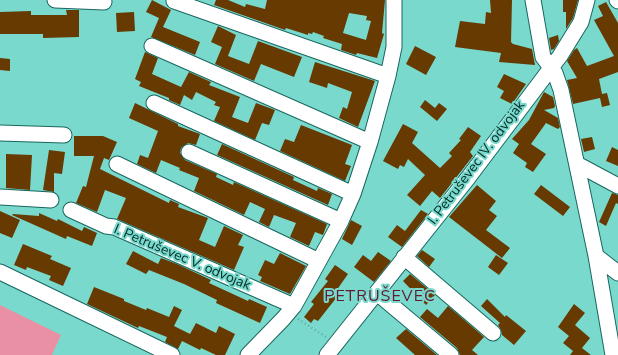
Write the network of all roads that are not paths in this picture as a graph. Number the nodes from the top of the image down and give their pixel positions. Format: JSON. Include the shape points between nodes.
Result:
{"nodes":[{"id":1,"x":55,"y":0,"type":"edge"},
{"id":2,"x":394,"y":0,"type":"edge"},
{"id":3,"x":533,"y":0,"type":"edge"},
{"id":4,"x":587,"y":0,"type":"edge"},
{"id":5,"x":174,"y":1,"type":"dead end"},
{"id":6,"x":104,"y":2,"type":"dead end"},
{"id":7,"x":152,"y":46,"type":"dead end"},
{"id":8,"x":550,"y":68,"type":"junction"},
{"id":9,"x":388,"y":76,"type":"junction"},
{"id":10,"x":154,"y":103,"type":"dead end"},
{"id":11,"x":0,"y":133,"type":"edge"},
{"id":12,"x":64,"y":135,"type":"dead end"},
{"id":13,"x":370,"y":142,"type":"junction"},
{"id":14,"x":188,"y":152,"type":"dead end"},
{"id":15,"x":117,"y":164,"type":"dead end"},
{"id":16,"x":577,"y":164,"type":"junction"},
{"id":17,"x":618,"y":186,"type":"edge"},
{"id":18,"x":353,"y":194,"type":"junction"},
{"id":19,"x":0,"y":197,"type":"edge"},
{"id":20,"x":51,"y":200,"type":"dead end"},
{"id":21,"x":71,"y":210,"type":"dead end"},
{"id":22,"x":342,"y":221,"type":"junction"},
{"id":23,"x":596,"y":256,"type":"junction"},
{"id":24,"x":404,"y":257,"type":"junction"},
{"id":25,"x":319,"y":261,"type":"junction"},
{"id":26,"x":0,"y":272,"type":"edge"},
{"id":27,"x":618,"y":273,"type":"edge"},
{"id":28,"x":377,"y":293,"type":"junction"},
{"id":29,"x":291,"y":309,"type":"junction"},
{"id":30,"x":492,"y":333,"type":"dead end"},
{"id":31,"x":332,"y":350,"type":"edge"},
{"id":32,"x":172,"y":355,"type":"edge"},
{"id":33,"x":248,"y":355,"type":"edge"},
{"id":34,"x":451,"y":355,"type":"edge"},
{"id":35,"x":613,"y":355,"type":"edge"}],
"edges":[{"from":1,"to":6,"type":"street"},
{"from":2,"to":9,"type":"street","via":[[394,47]]},
{"from":3,"to":8,"type":"street","via":[[543,57]]},
{"from":4,"to":8,"type":"street","name":"I. Petruševec IV. odvojak","via":[[581,22]]},
{"from":5,"to":9,"type":"street"},
{"from":7,"to":13,"type":"street"},
{"from":8,"to":16,"type":"street","via":[[555,73],[561,90]]},
{"from":8,"to":24,"type":"street","name":"I. Petruševec IV. odvojak","via":[[468,178]]},
{"from":9,"to":13,"type":"street"},
{"from":10,"to":18,"type":"street"},
{"from":11,"to":12,"type":"street"},
{"from":13,"to":18,"type":"street"},
{"from":14,"to":22,"type":"street"},
{"from":15,"to":25,"type":"street"},
{"from":16,"to":17,"type":"street"},
{"from":16,"to":23,"type":"street"},
{"from":18,"to":22,"type":"street"},
{"from":19,"to":20,"type":"street"},
{"from":21,"to":29,"type":"street","name":"I. Petruševec V. odvojak","via":[[106,226],[114,227]]},
{"from":22,"to":25,"type":"street"},
{"from":23,"to":27,"type":"street"},
{"from":23,"to":35,"type":"street"},
{"from":24,"to":28,"type":"street","name":"I. Petruševec IV. odvojak"},
{"from":24,"to":30,"type":"street"},
{"from":25,"to":29,"type":"street"},
{"from":26,"to":32,"type":"street"},
{"from":28,"to":31,"type":"street","name":"I. Petruševec IV. odvojak"},
{"from":28,"to":34,"type":"street"},
{"from":29,"to":33,"type":"street"}]}
